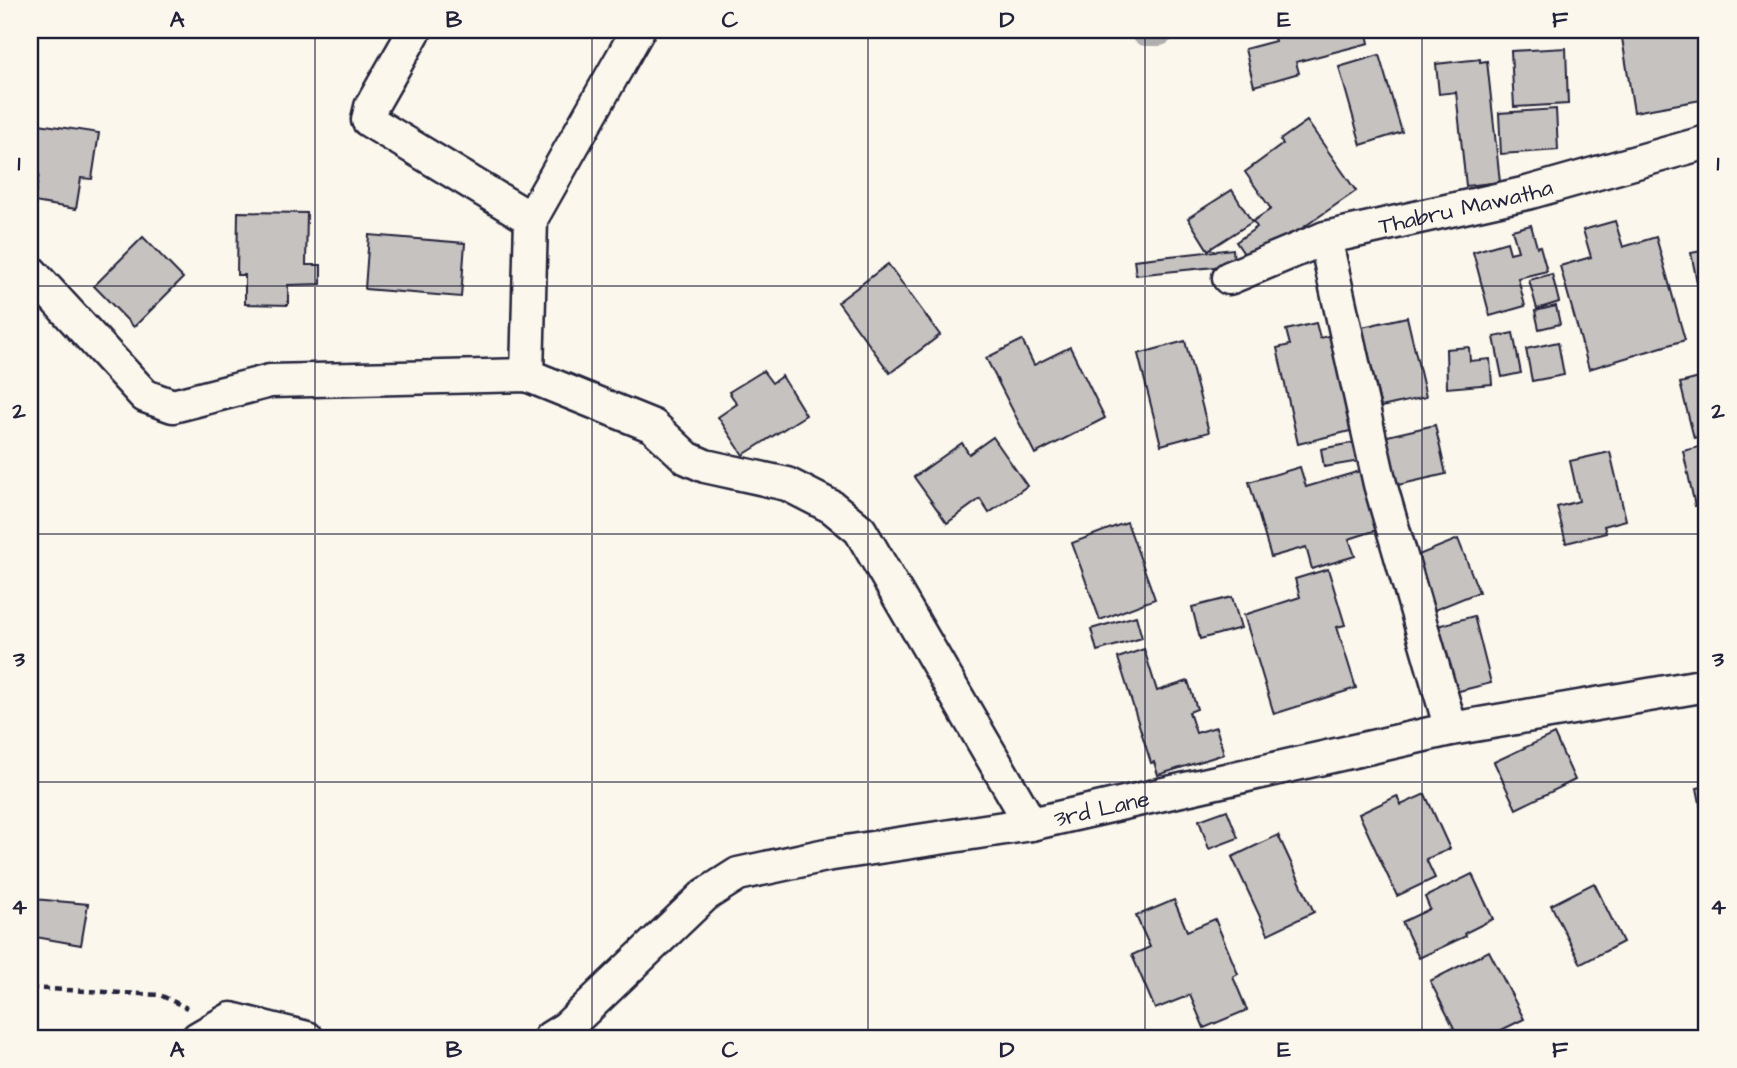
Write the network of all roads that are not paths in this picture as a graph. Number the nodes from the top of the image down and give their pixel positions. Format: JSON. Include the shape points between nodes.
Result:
{"nodes":[{"id":1,"x":415,"y":30,"type":"edge"},
{"id":2,"x":638,"y":30,"type":"edge"},
{"id":3,"x":1707,"y":142,"type":"edge"},
{"id":4,"x":531,"y":219,"type":"junction"},
{"id":5,"x":1325,"y":238,"type":"junction"},
{"id":6,"x":30,"y":271,"type":"edge"},
{"id":7,"x":1229,"y":278,"type":"dead end"},
{"id":8,"x":527,"y":375,"type":"junction"},
{"id":9,"x":1707,"y":685,"type":"edge"},
{"id":10,"x":1451,"y":729,"type":"junction"},
{"id":11,"x":1031,"y":824,"type":"junction"},
{"id":12,"x":197,"y":1025,"type":"edge"},
{"id":13,"x":307,"y":1038,"type":"edge"},
{"id":14,"x":550,"y":1038,"type":"edge"}],
"edges":[{"from":1,"to":4,"type":"street","via":[[368,120]]},
{"from":2,"to":4,"type":"street"},
{"from":3,"to":5,"type":"street","name":"Thabru Mawatha","via":[[1527,193]]},
{"from":4,"to":8,"type":"street"},
{"from":5,"to":7,"type":"street","name":"Thabru Mawatha"},
{"from":5,"to":10,"type":"street","via":[[1380,484]]},
{"from":6,"to":8,"type":"street","via":[[145,396],[173,406],[270,381]]},
{"from":8,"to":11,"type":"street","via":[[653,426],[687,458],[705,466],[787,484],[832,507],[860,530]]},
{"from":9,"to":10,"type":"street","name":"3rd Lane"},
{"from":10,"to":11,"type":"street","name":"3rd Lane"},
{"from":11,"to":14,"type":"street","name":"3rd Lane","via":[[826,855],[738,874],[705,895]]},
{"from":12,"to":13,"type":"street","via":[[231,1019]]}]}
